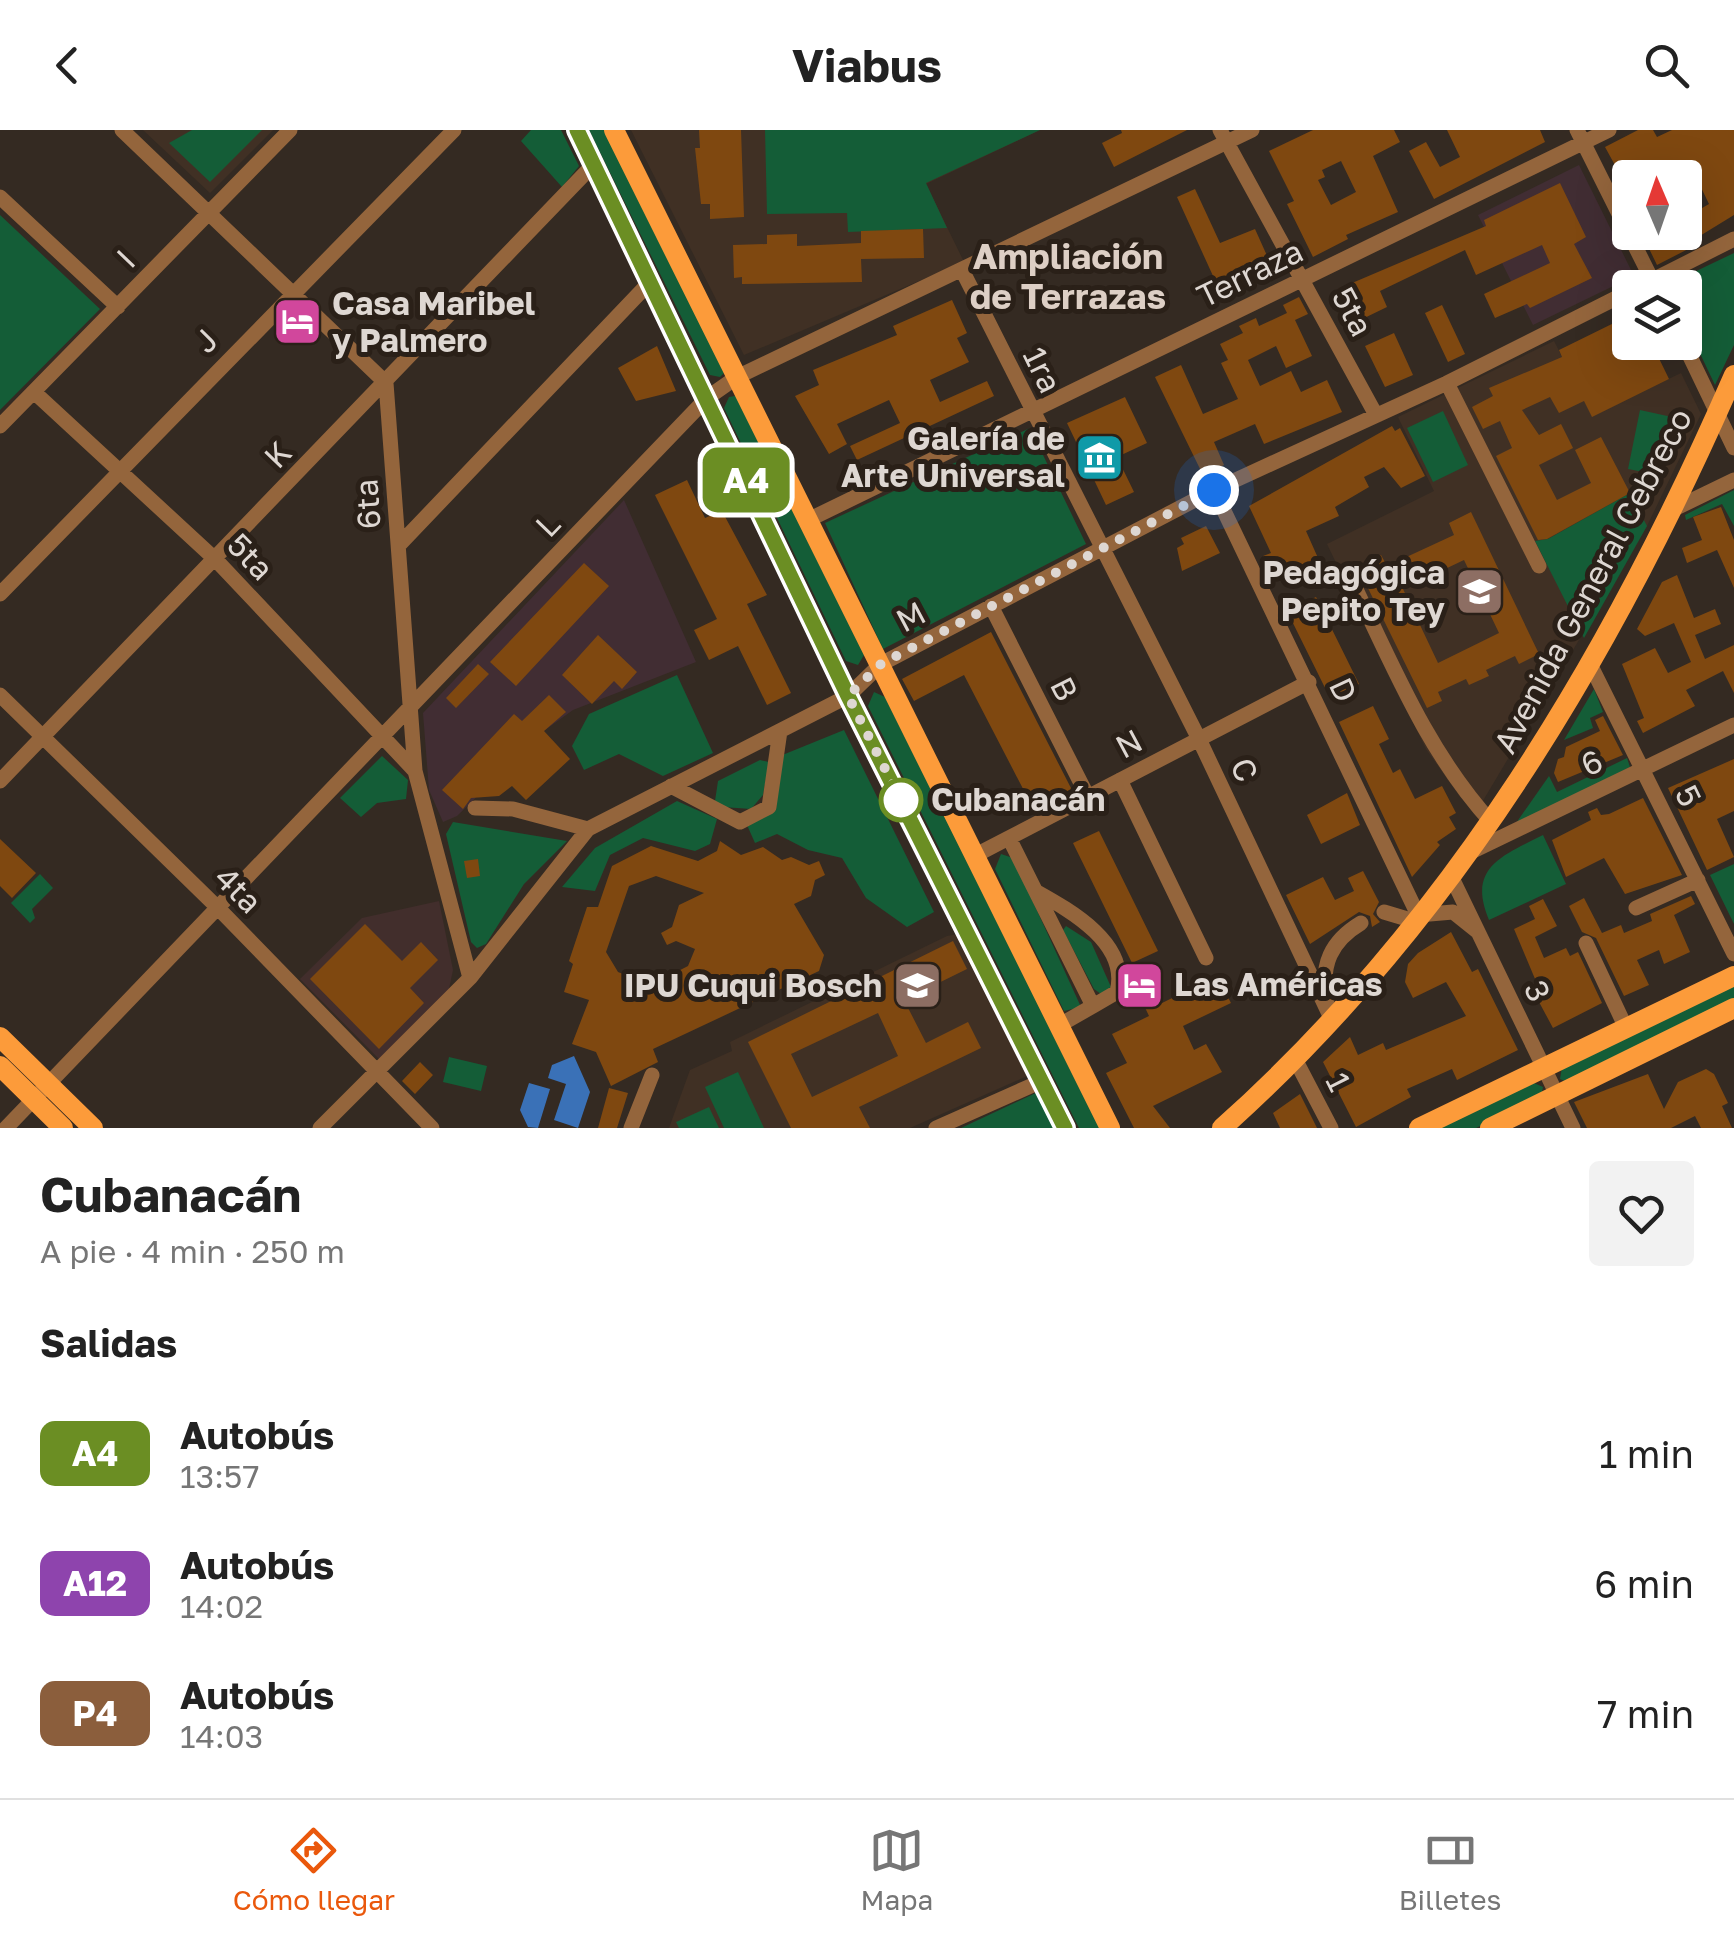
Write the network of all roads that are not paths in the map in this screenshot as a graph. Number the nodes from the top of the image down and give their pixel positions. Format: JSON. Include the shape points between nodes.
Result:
{"nodes":[{"id":1,"x":122,"y":130,"type":"edge"},
{"id":2,"x":290,"y":130,"type":"edge"},
{"id":3,"x":454,"y":130,"type":"edge"},
{"id":4,"x":577,"y":130,"type":"edge"},
{"id":5,"x":614,"y":130,"type":"edge"},
{"id":6,"x":1252,"y":130,"type":"edge"},
{"id":7,"x":1608,"y":130,"type":"edge"},
{"id":8,"x":1224,"y":136,"type":"edge"},
{"id":9,"x":1580,"y":136,"type":"edge"},
{"id":10,"x":594,"y":164,"type":"junction"},
{"id":11,"x":0,"y":196,"type":"edge"},
{"id":12,"x":209,"y":213,"type":"junction"},
{"id":13,"x":1734,"y":240,"type":"edge"},
{"id":14,"x":962,"y":270,"type":"junction"},
{"id":15,"x":1641,"y":270,"type":"edge"},
{"id":16,"x":1677,"y":270,"type":"edge"},
{"id":17,"x":1304,"y":278,"type":"junction"},
{"id":18,"x":650,"y":281,"type":"junction"},
{"id":19,"x":290,"y":294,"type":"junction"},
{"id":20,"x":1612,"y":300,"type":"edge"},
{"id":21,"x":118,"y":307,"type":"junction"},
{"id":22,"x":1692,"y":360,"type":"edge"},
{"id":23,"x":1734,"y":375,"type":"edge"},
{"id":24,"x":737,"y":377,"type":"junction"},
{"id":25,"x":386,"y":383,"type":"junction"},
{"id":26,"x":1446,"y":383,"type":"junction"},
{"id":27,"x":34,"y":392,"type":"junction"},
{"id":28,"x":707,"y":398,"type":"junction"},
{"id":29,"x":1032,"y":411,"type":"junction"},
{"id":30,"x":1718,"y":413,"type":"junction"},
{"id":31,"x":1376,"y":416,"type":"junction"},
{"id":32,"x":0,"y":426,"type":"edge"},
{"id":33,"x":1734,"y":448,"type":"edge"},
{"id":34,"x":118,"y":469,"type":"junction"},
{"id":35,"x":1734,"y":480,"type":"edge"},
{"id":36,"x":1214,"y":490,"type":"junction"},
{"id":37,"x":1672,"y":510,"type":"junction"},
{"id":38,"x":808,"y":520,"type":"junction"},
{"id":39,"x":399,"y":544,"type":"junction"},
{"id":40,"x":1101,"y":549,"type":"junction"},
{"id":41,"x":216,"y":560,"type":"junction"},
{"id":42,"x":1539,"y":566,"type":"dead end"},
{"id":43,"x":1352,"y":581,"type":"dead end"},
{"id":44,"x":0,"y":594,"type":"edge"},
{"id":45,"x":991,"y":606,"type":"junction"},
{"id":46,"x":881,"y":664,"type":"junction"},
{"id":47,"x":1590,"y":664,"type":"junction"},
{"id":48,"x":1309,"y":682,"type":"junction"},
{"id":49,"x":0,"y":695,"type":"edge"},
{"id":50,"x":848,"y":696,"type":"junction"},
{"id":51,"x":408,"y":710,"type":"junction"},
{"id":52,"x":1734,"y":725,"type":"edge"},
{"id":53,"x":780,"y":731,"type":"junction"},
{"id":54,"x":43,"y":734,"type":"junction"},
{"id":55,"x":381,"y":739,"type":"junction"},
{"id":56,"x":1199,"y":739,"type":"junction"},
{"id":57,"x":1644,"y":769,"type":"junction"},
{"id":58,"x":415,"y":771,"type":"junction"},
{"id":59,"x":1120,"y":780,"type":"junction"},
{"id":60,"x":0,"y":781,"type":"edge"},
{"id":61,"x":671,"y":786,"type":"junction"},
{"id":62,"x":1088,"y":797,"type":"junction"},
{"id":63,"x":475,"y":808,"type":"dead end"},
{"id":64,"x":1492,"y":823,"type":"junction"},
{"id":65,"x":588,"y":829,"type":"junction"},
{"id":66,"x":1010,"y":838,"type":"junction"},
{"id":67,"x":1473,"y":851,"type":"junction"},
{"id":68,"x":974,"y":856,"type":"junction"},
{"id":69,"x":1452,"y":878,"type":"junction"},
{"id":70,"x":1698,"y":880,"type":"junction"},
{"id":71,"x":1037,"y":892,"type":"junction"},
{"id":72,"x":218,"y":908,"type":"junction"},
{"id":73,"x":1636,"y":908,"type":"dead end"},
{"id":74,"x":1384,"y":912,"type":"dead end"},
{"id":75,"x":1416,"y":918,"type":"junction"},
{"id":76,"x":1361,"y":923,"type":"dead end"},
{"id":77,"x":1478,"y":932,"type":"junction"},
{"id":78,"x":1586,"y":943,"type":"dead end"},
{"id":79,"x":1734,"y":954,"type":"edge"},
{"id":80,"x":1206,"y":958,"type":"dead end"},
{"id":81,"x":1734,"y":976,"type":"edge"},
{"id":82,"x":470,"y":978,"type":"junction"},
{"id":83,"x":1093,"y":1006,"type":"junction"},
{"id":84,"x":1734,"y":1008,"type":"edge"},
{"id":85,"x":1331,"y":1018,"type":"junction"},
{"id":86,"x":1058,"y":1026,"type":"junction"},
{"id":87,"x":1626,"y":1028,"type":"junction"},
{"id":88,"x":0,"y":1037,"type":"edge"},
{"id":89,"x":1296,"y":1061,"type":"junction"},
{"id":90,"x":0,"y":1066,"type":"edge"},
{"id":91,"x":1544,"y":1068,"type":"junction"},
{"id":92,"x":376,"y":1072,"type":"junction"},
{"id":93,"x":652,"y":1075,"type":"dead end"},
{"id":94,"x":1042,"y":1081,"type":"junction"},
{"id":95,"x":42,"y":1093,"type":"junction"},
{"id":96,"x":1557,"y":1095,"type":"junction"},
{"id":97,"x":6,"y":1128,"type":"edge"},
{"id":98,"x":63,"y":1128,"type":"edge"},
{"id":99,"x":94,"y":1128,"type":"edge"},
{"id":100,"x":320,"y":1128,"type":"edge"},
{"id":101,"x":432,"y":1128,"type":"edge"},
{"id":102,"x":631,"y":1128,"type":"edge"},
{"id":103,"x":936,"y":1128,"type":"edge"},
{"id":104,"x":1065,"y":1128,"type":"edge"},
{"id":105,"x":1110,"y":1128,"type":"edge"},
{"id":106,"x":1222,"y":1128,"type":"edge"},
{"id":107,"x":1331,"y":1128,"type":"edge"},
{"id":108,"x":1419,"y":1128,"type":"edge"},
{"id":109,"x":1490,"y":1128,"type":"edge"},
{"id":110,"x":1573,"y":1128,"type":"edge"}],
"edges":[{"from":1,"to":12,"type":"street"},
{"from":2,"to":12,"type":"street","name":"I"},
{"from":3,"to":19,"type":"street","name":"J"},
{"from":4,"to":10,"type":"main road"},
{"from":5,"to":24,"type":"main road"},
{"from":6,"to":8,"type":"street","name":"L"},
{"from":7,"to":9,"type":"street","name":"Terraza"},
{"from":8,"to":14,"type":"street","name":"L"},
{"from":8,"to":17,"type":"street","name":"5ta"},
{"from":9,"to":15,"type":"street"},
{"from":9,"to":17,"type":"street","name":"Terraza"},
{"from":10,"to":18,"type":"main road"},
{"from":10,"to":25,"type":"street","name":"K"},
{"from":11,"to":21,"type":"street"},
{"from":12,"to":19,"type":"street"},
{"from":12,"to":21,"type":"street","name":"I"},
{"from":13,"to":16,"type":"street"},
{"from":14,"to":24,"type":"street","name":"L"},
{"from":14,"to":29,"type":"street","name":"1ra"},
{"from":17,"to":29,"type":"street","name":"Terraza"},
{"from":17,"to":31,"type":"street","name":"5ta"},
{"from":18,"to":28,"type":"main road"},
{"from":18,"to":39,"type":"street"},
{"from":19,"to":25,"type":"street"},
{"from":19,"to":34,"type":"street","name":"J"},
{"from":20,"to":26,"type":"street","name":"M"},
{"from":21,"to":27,"type":"street","name":"I"},
{"from":22,"to":30,"type":"street"},
{"from":23,"to":30,"type":"main road","name":"Avenida General Cebreco"},
{"from":24,"to":28,"type":"street","name":"L"},
{"from":24,"to":38,"type":"main road"},
{"from":25,"to":39,"type":"street","name":"6ta"},
{"from":25,"to":41,"type":"street","name":"K"},
{"from":26,"to":31,"type":"street","name":"M"},
{"from":26,"to":42,"type":"street"},
{"from":27,"to":32,"type":"street","name":"I"},
{"from":27,"to":34,"type":"street","name":"5ta"},
{"from":28,"to":50,"type":"main road"},
{"from":28,"to":51,"type":"street","name":"L"},
{"from":29,"to":38,"type":"street","name":"Terraza"},
{"from":29,"to":40,"type":"street","name":"1ra"},
{"from":30,"to":33,"type":"street"},
{"from":30,"to":37,"type":"main road","name":"Avenida General Cebreco"},
{"from":31,"to":36,"type":"street","name":"M"},
{"from":34,"to":41,"type":"street","name":"5ta"},
{"from":34,"to":44,"type":"street","name":"J"},
{"from":35,"to":37,"type":"street"},
{"from":36,"to":40,"type":"street","name":"M"},
{"from":36,"to":48,"type":"street","name":"D"},
{"from":37,"to":47,"type":"main road","name":"Avenida General Cebreco"},
{"from":38,"to":46,"type":"main road"},
{"from":39,"to":51,"type":"street","name":"6ta"},
{"from":40,"to":45,"type":"street","name":"M"},
{"from":40,"to":56,"type":"street","name":"C"},
{"from":41,"to":54,"type":"street","name":"K"},
{"from":41,"to":55,"type":"street","name":"5ta"},
{"from":43,"to":64,"type":"street","via":[[1427,736]]},
{"from":45,"to":46,"type":"street","name":"M"},
{"from":45,"to":62,"type":"street","name":"B"},
{"from":46,"to":50,"type":"street","name":"M"},
{"from":46,"to":68,"type":"main road"},
{"from":47,"to":57,"type":"street","name":"5"},
{"from":47,"to":64,"type":"main road","name":"Avenida General Cebreco"},
{"from":48,"to":56,"type":"street","name":"N"},
{"from":48,"to":75,"type":"street","name":"D"},
{"from":49,"to":54,"type":"street","name":"4ta"},
{"from":50,"to":53,"type":"street","name":"M"},
{"from":50,"to":94,"type":"main road"},
{"from":51,"to":55,"type":"street","name":"L"},
{"from":51,"to":58,"type":"street","name":"6ta"},
{"from":52,"to":57,"type":"street","name":"6"},
{"from":53,"to":61,"type":"street","name":"M"},
{"from":53,"to":61,"type":"street","via":[[769,808],[740,822]]},
{"from":54,"to":60,"type":"street","name":"K"},
{"from":54,"to":72,"type":"street","name":"4ta"},
{"from":55,"to":58,"type":"street","name":"5ta"},
{"from":55,"to":72,"type":"street","name":"L"},
{"from":56,"to":59,"type":"street","name":"N"},
{"from":56,"to":85,"type":"street","name":"C"},
{"from":57,"to":67,"type":"street","name":"6"},
{"from":57,"to":70,"type":"street","name":"5"},
{"from":58,"to":82,"type":"street","name":"6ta"},
{"from":59,"to":62,"type":"street","name":"N"},
{"from":59,"to":80,"type":"street"},
{"from":61,"to":65,"type":"street","name":"M"},
{"from":62,"to":66,"type":"street","name":"N"},
{"from":63,"to":65,"type":"street","via":[[513,809]]},
{"from":64,"to":67,"type":"main road","name":"Avenida General Cebreco"},
{"from":65,"to":82,"type":"street","name":"M"},
{"from":66,"to":68,"type":"street","name":"N"},
{"from":66,"to":71,"type":"street"},
{"from":67,"to":69,"type":"main road","name":"Avenida General Cebreco"},
{"from":68,"to":86,"type":"main road"},
{"from":69,"to":75,"type":"main road","name":"Avenida General Cebreco"},
{"from":69,"to":77,"type":"street","name":"3"},
{"from":70,"to":73,"type":"street"},
{"from":70,"to":79,"type":"street","name":"5"},
{"from":71,"to":83,"type":"street"},
{"from":71,"to":83,"type":"street","via":[[1089,924],[1118,966],[1117,992]]},
{"from":72,"to":92,"type":"street","name":"4ta"},
{"from":72,"to":95,"type":"street","name":"L"},
{"from":74,"to":75,"type":"street"},
{"from":75,"to":77,"type":"street","via":[[1453,912]]},
{"from":75,"to":85,"type":"main road","name":"Avenida General Cebreco"},
{"from":76,"to":85,"type":"street","via":[[1331,949],[1324,971]]},
{"from":77,"to":91,"type":"street","name":"3"},
{"from":78,"to":87,"type":"street"},
{"from":81,"to":87,"type":"main road"},
{"from":82,"to":92,"type":"street","name":"M"},
{"from":83,"to":86,"type":"street"},
{"from":84,"to":96,"type":"main road"},
{"from":85,"to":89,"type":"main road","name":"Avenida General Cebreco"},
{"from":86,"to":105,"type":"main road"},
{"from":87,"to":91,"type":"main road"},
{"from":88,"to":95,"type":"main road"},
{"from":89,"to":106,"type":"main road","name":"Avenida General Cebreco"},
{"from":89,"to":107,"type":"street","name":"1"},
{"from":90,"to":95,"type":"main road"},
{"from":91,"to":96,"type":"street","name":"3"},
{"from":91,"to":108,"type":"main road"},
{"from":92,"to":100,"type":"street","name":"M"},
{"from":92,"to":101,"type":"street","name":"4ta"},
{"from":93,"to":102,"type":"street"},
{"from":94,"to":103,"type":"street"},
{"from":94,"to":104,"type":"main road"},
{"from":95,"to":97,"type":"street","name":"L"},
{"from":95,"to":98,"type":"main road"},
{"from":95,"to":99,"type":"main road"},
{"from":96,"to":109,"type":"main road"},
{"from":96,"to":110,"type":"street","name":"3"}]}
